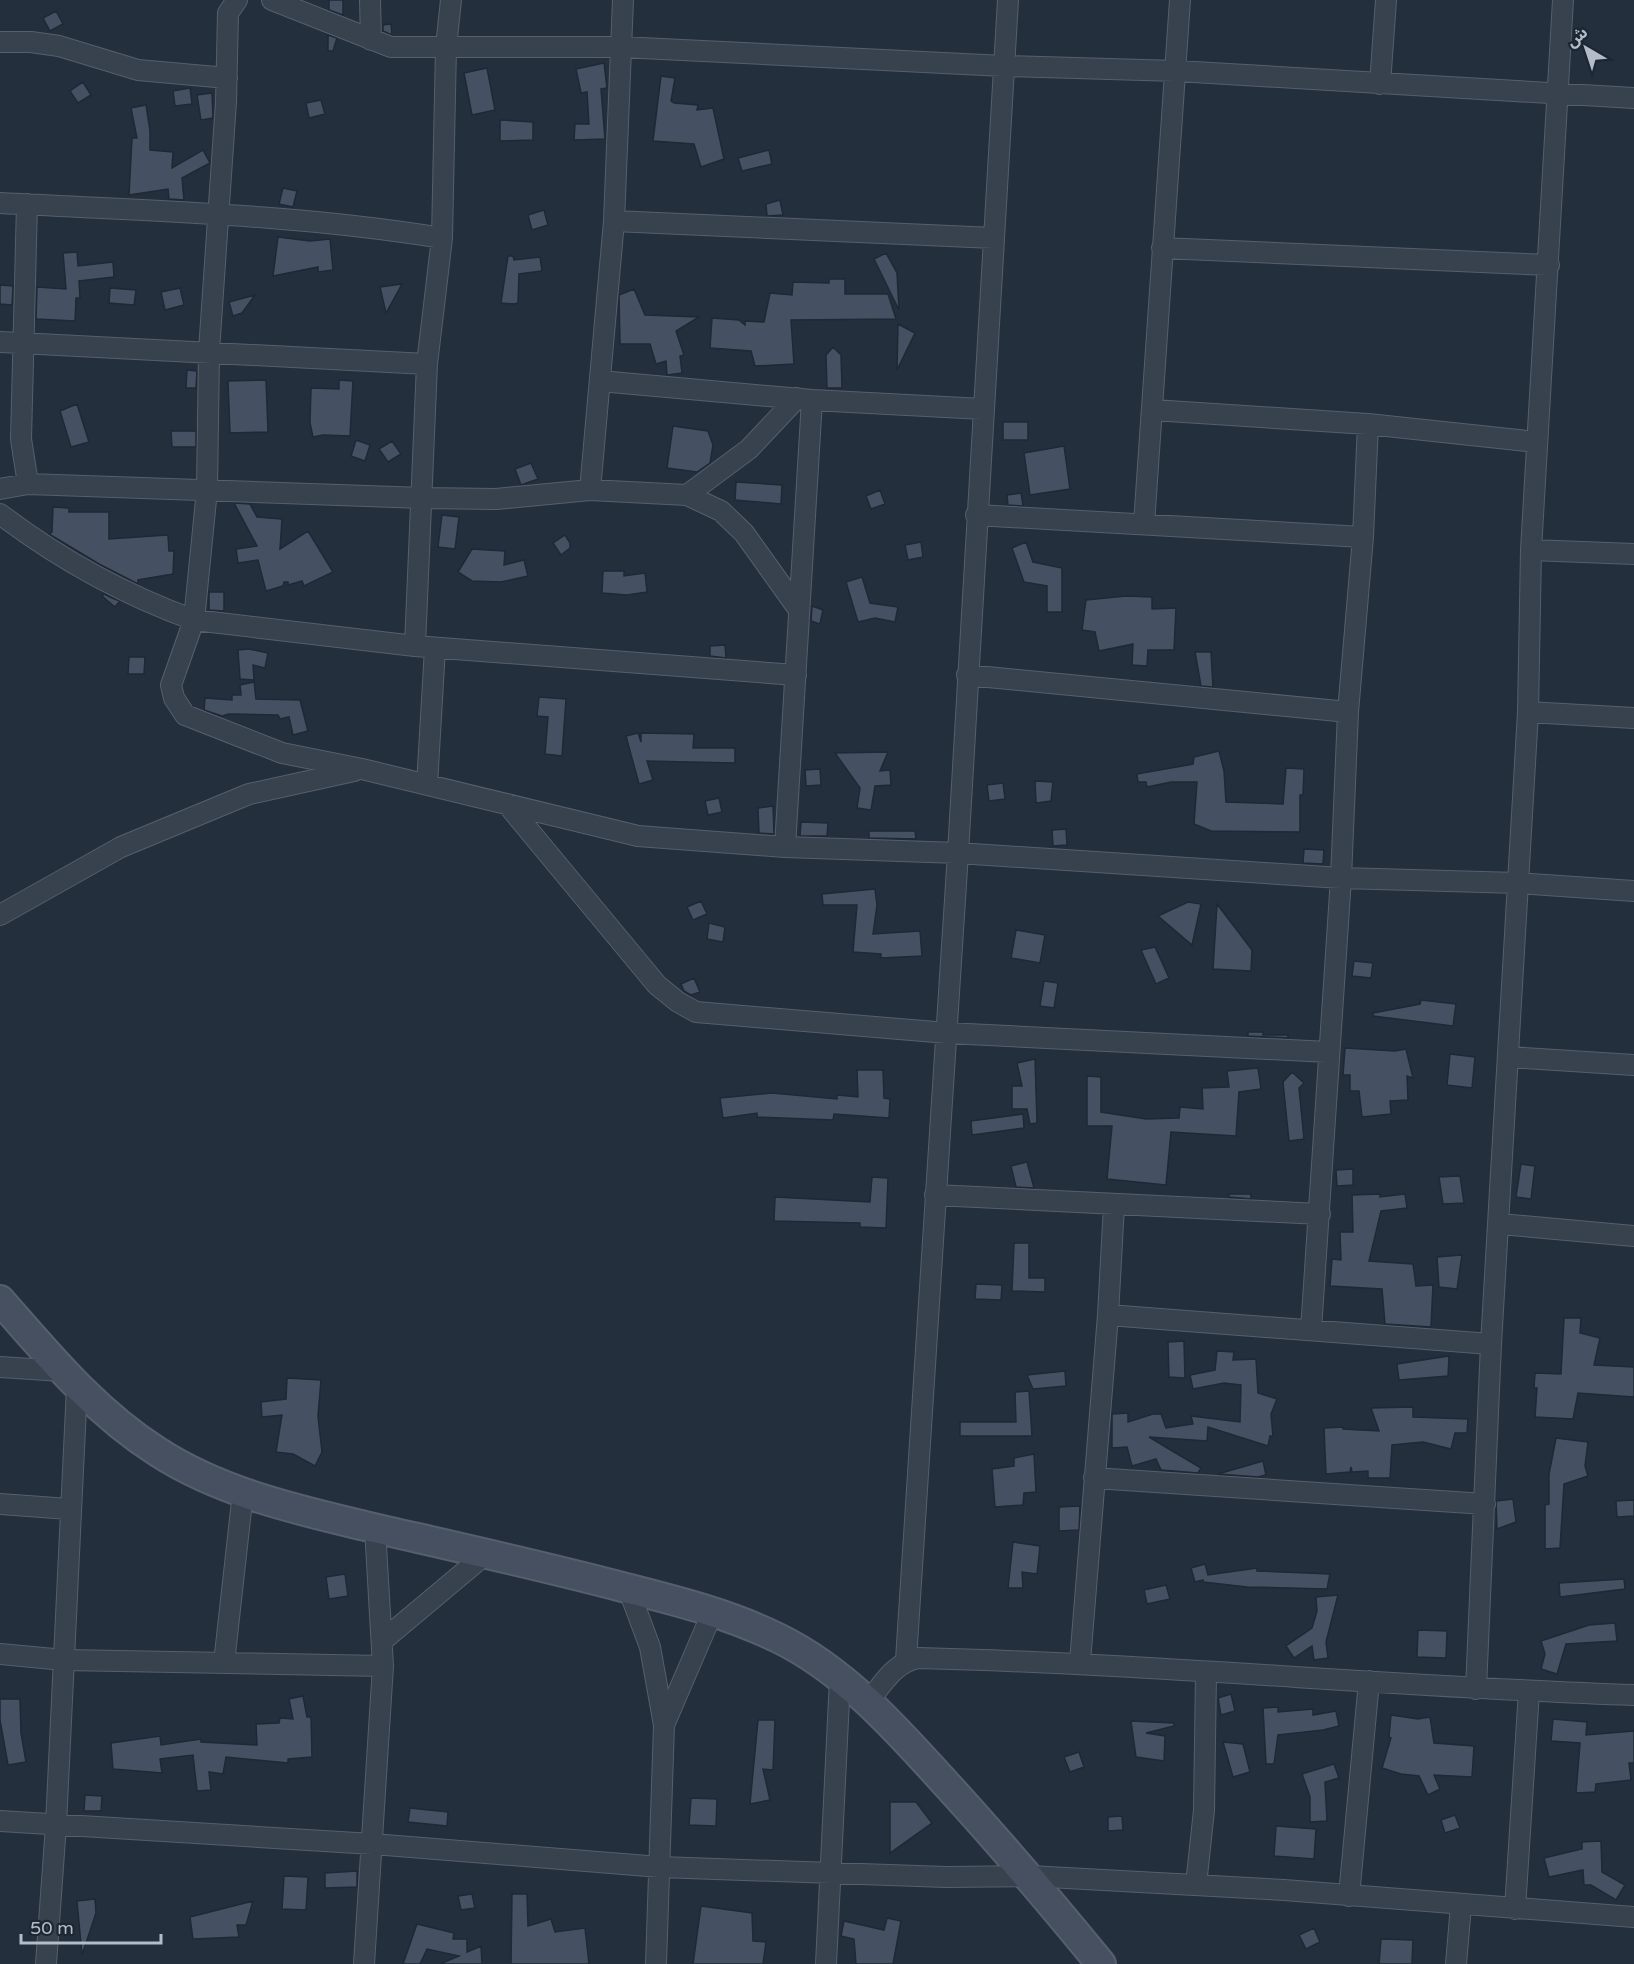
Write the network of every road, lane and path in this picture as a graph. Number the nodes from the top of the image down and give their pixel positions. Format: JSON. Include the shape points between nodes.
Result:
{"nodes":[{"id":1,"x":236,"y":0,"type":"edge"},
{"id":2,"x":272,"y":0,"type":"edge"},
{"id":3,"x":370,"y":0,"type":"edge"},
{"id":4,"x":451,"y":0,"type":"edge"},
{"id":5,"x":623,"y":0,"type":"edge"},
{"id":6,"x":1008,"y":0,"type":"edge"},
{"id":7,"x":1180,"y":0,"type":"edge"},
{"id":8,"x":1386,"y":0,"type":"edge"},
{"id":9,"x":1563,"y":0,"type":"edge"},
{"id":10,"x":371,"y":40,"type":"junction"},
{"id":11,"x":0,"y":42,"type":"edge"},
{"id":12,"x":446,"y":47,"type":"junction"},
{"id":13,"x":621,"y":47,"type":"junction"},
{"id":14,"x":1004,"y":66,"type":"junction"},
{"id":15,"x":1177,"y":71,"type":"junction"},
{"id":16,"x":227,"y":78,"type":"junction"},
{"id":17,"x":1380,"y":84,"type":"junction"},
{"id":18,"x":1558,"y":95,"type":"junction"},
{"id":19,"x":1634,"y":98,"type":"edge"},
{"id":20,"x":0,"y":203,"type":"edge"},
{"id":21,"x":27,"y":204,"type":"junction"},
{"id":22,"x":217,"y":212,"type":"junction"},
{"id":23,"x":614,"y":220,"type":"junction"},
{"id":24,"x":442,"y":238,"type":"junction"},
{"id":25,"x":994,"y":238,"type":"junction"},
{"id":26,"x":1162,"y":248,"type":"junction"},
{"id":27,"x":1549,"y":265,"type":"junction"},
{"id":28,"x":0,"y":342,"type":"edge"},
{"id":29,"x":22,"y":343,"type":"junction"},
{"id":30,"x":209,"y":351,"type":"junction"},
{"id":31,"x":427,"y":364,"type":"junction"},
{"id":32,"x":600,"y":381,"type":"junction"},
{"id":33,"x":805,"y":399,"type":"junction"},
{"id":34,"x":983,"y":410,"type":"junction"},
{"id":35,"x":1153,"y":410,"type":"junction"},
{"id":36,"x":1368,"y":424,"type":"junction"},
{"id":37,"x":1536,"y":442,"type":"junction"},
{"id":38,"x":28,"y":484,"type":"junction"},
{"id":39,"x":0,"y":489,"type":"edge"},
{"id":40,"x":207,"y":490,"type":"junction"},
{"id":41,"x":590,"y":490,"type":"junction"},
{"id":42,"x":687,"y":495,"type":"junction"},
{"id":43,"x":423,"y":498,"type":"junction"},
{"id":44,"x":0,"y":514,"type":"edge"},
{"id":45,"x":976,"y":515,"type":"junction"},
{"id":46,"x":1144,"y":524,"type":"junction"},
{"id":47,"x":1363,"y":537,"type":"junction"},
{"id":48,"x":1530,"y":550,"type":"junction"},
{"id":49,"x":1634,"y":554,"type":"edge"},
{"id":50,"x":800,"y":610,"type":"junction"},
{"id":51,"x":194,"y":621,"type":"junction"},
{"id":52,"x":415,"y":646,"type":"junction"},
{"id":53,"x":435,"y":648,"type":"junction"},
{"id":54,"x":796,"y":675,"type":"junction"},
{"id":55,"x":967,"y":675,"type":"junction"},
{"id":56,"x":1348,"y":712,"type":"junction"},
{"id":57,"x":1528,"y":712,"type":"junction"},
{"id":58,"x":1634,"y":718,"type":"edge"},
{"id":59,"x":362,"y":769,"type":"junction"},
{"id":60,"x":427,"y":785,"type":"junction"},
{"id":61,"x":507,"y":804,"type":"junction"},
{"id":62,"x":785,"y":847,"type":"junction"},
{"id":63,"x":958,"y":853,"type":"junction"},
{"id":64,"x":1341,"y":878,"type":"junction"},
{"id":65,"x":1518,"y":883,"type":"junction"},
{"id":66,"x":1634,"y":891,"type":"edge"},
{"id":67,"x":0,"y":915,"type":"edge"},
{"id":68,"x":947,"y":1033,"type":"junction"},
{"id":69,"x":1328,"y":1052,"type":"junction"},
{"id":70,"x":1509,"y":1057,"type":"junction"},
{"id":71,"x":1634,"y":1065,"type":"edge"},
{"id":72,"x":935,"y":1195,"type":"junction"},
{"id":73,"x":1114,"y":1205,"type":"junction"},
{"id":74,"x":1320,"y":1214,"type":"junction"},
{"id":75,"x":1500,"y":1224,"type":"junction"},
{"id":76,"x":1634,"y":1236,"type":"edge"},
{"id":77,"x":0,"y":1300,"type":"edge"},
{"id":78,"x":1108,"y":1315,"type":"junction"},
{"id":79,"x":1311,"y":1330,"type":"junction"},
{"id":80,"x":1491,"y":1344,"type":"junction"},
{"id":81,"x":0,"y":1366,"type":"edge"},
{"id":82,"x":69,"y":1379,"type":"junction"},
{"id":83,"x":1094,"y":1478,"type":"junction"},
{"id":84,"x":243,"y":1492,"type":"junction"},
{"id":85,"x":0,"y":1504,"type":"edge"},
{"id":86,"x":1485,"y":1504,"type":"junction"},
{"id":87,"x":69,"y":1509,"type":"junction"},
{"id":88,"x":375,"y":1528,"type":"junction"},
{"id":89,"x":487,"y":1554,"type":"junction"},
{"id":90,"x":628,"y":1588,"type":"junction"},
{"id":91,"x":712,"y":1611,"type":"junction"},
{"id":92,"x":382,"y":1641,"type":"junction"},
{"id":93,"x":0,"y":1654,"type":"edge"},
{"id":94,"x":64,"y":1660,"type":"junction"},
{"id":95,"x":906,"y":1660,"type":"junction"},
{"id":96,"x":1080,"y":1662,"type":"junction"},
{"id":97,"x":224,"y":1663,"type":"junction"},
{"id":98,"x":383,"y":1666,"type":"junction"},
{"id":99,"x":1206,"y":1673,"type":"junction"},
{"id":100,"x":840,"y":1678,"type":"junction"},
{"id":101,"x":1369,"y":1681,"type":"junction"},
{"id":102,"x":1476,"y":1689,"type":"junction"},
{"id":103,"x":1529,"y":1691,"type":"junction"},
{"id":104,"x":1634,"y":1695,"type":"edge"},
{"id":105,"x":869,"y":1701,"type":"junction"},
{"id":106,"x":664,"y":1725,"type":"junction"},
{"id":107,"x":0,"y":1821,"type":"edge"},
{"id":108,"x":56,"y":1825,"type":"junction"},
{"id":109,"x":373,"y":1844,"type":"junction"},
{"id":110,"x":660,"y":1868,"type":"junction"},
{"id":111,"x":831,"y":1874,"type":"junction"},
{"id":112,"x":1029,"y":1876,"type":"junction"},
{"id":113,"x":1196,"y":1885,"type":"junction"},
{"id":114,"x":1349,"y":1896,"type":"junction"},
{"id":115,"x":1461,"y":1905,"type":"junction"},
{"id":116,"x":1515,"y":1909,"type":"junction"},
{"id":117,"x":1634,"y":1917,"type":"edge"},
{"id":118,"x":46,"y":1964,"type":"edge"},
{"id":119,"x":364,"y":1964,"type":"edge"},
{"id":120,"x":656,"y":1964,"type":"edge"},
{"id":121,"x":826,"y":1964,"type":"edge"},
{"id":122,"x":1101,"y":1964,"type":"edge"},
{"id":123,"x":1456,"y":1964,"type":"edge"}],
"edges":[{"from":1,"to":16,"type":"street","via":[[228,13]]},
{"from":2,"to":10,"type":"street"},
{"from":3,"to":10,"type":"street"},
{"from":4,"to":12,"type":"street"},
{"from":5,"to":13,"type":"street"},
{"from":6,"to":14,"type":"street"},
{"from":7,"to":15,"type":"street"},
{"from":8,"to":17,"type":"street"},
{"from":9,"to":18,"type":"street"},
{"from":10,"to":12,"type":"street","via":[[391,47]]},
{"from":11,"to":16,"type":"street","via":[[59,46],[138,70]]},
{"from":12,"to":13,"type":"street"},
{"from":12,"to":24,"type":"street"},
{"from":13,"to":14,"type":"street"},
{"from":13,"to":23,"type":"street"},
{"from":14,"to":15,"type":"street"},
{"from":14,"to":25,"type":"street"},
{"from":15,"to":17,"type":"street"},
{"from":15,"to":26,"type":"street"},
{"from":16,"to":22,"type":"street"},
{"from":17,"to":18,"type":"street"},
{"from":18,"to":19,"type":"street"},
{"from":18,"to":27,"type":"street"},
{"from":20,"to":21,"type":"street"},
{"from":21,"to":22,"type":"street"},
{"from":21,"to":29,"type":"street"},
{"from":22,"to":24,"type":"street"},
{"from":22,"to":30,"type":"street"},
{"from":23,"to":25,"type":"street"},
{"from":23,"to":32,"type":"street"},
{"from":24,"to":31,"type":"street"},
{"from":25,"to":34,"type":"street"},
{"from":26,"to":27,"type":"street"},
{"from":26,"to":35,"type":"street"},
{"from":27,"to":37,"type":"street"},
{"from":28,"to":29,"type":"street"},
{"from":29,"to":30,"type":"street"},
{"from":29,"to":38,"type":"street","via":[[21,439]]},
{"from":30,"to":31,"type":"street"},
{"from":30,"to":40,"type":"street"},
{"from":31,"to":43,"type":"street"},
{"from":32,"to":33,"type":"street"},
{"from":32,"to":41,"type":"street"},
{"from":33,"to":34,"type":"street"},
{"from":33,"to":42,"type":"street","via":[[749,449]]},
{"from":33,"to":50,"type":"street"},
{"from":34,"to":45,"type":"street"},
{"from":35,"to":36,"type":"street"},
{"from":35,"to":46,"type":"street"},
{"from":36,"to":37,"type":"street"},
{"from":36,"to":47,"type":"street"},
{"from":37,"to":48,"type":"street"},
{"from":38,"to":39,"type":"street"},
{"from":38,"to":40,"type":"street"},
{"from":40,"to":43,"type":"street"},
{"from":40,"to":51,"type":"street"},
{"from":41,"to":42,"type":"street"},
{"from":41,"to":43,"type":"street","via":[[496,499]]},
{"from":42,"to":50,"type":"street","via":[[721,511],[744,533]]},
{"from":43,"to":52,"type":"street"},
{"from":44,"to":51,"type":"street","via":[[102,579]]},
{"from":45,"to":46,"type":"street"},
{"from":45,"to":55,"type":"street"},
{"from":46,"to":47,"type":"street"},
{"from":47,"to":56,"type":"street"},
{"from":48,"to":49,"type":"street"},
{"from":48,"to":57,"type":"street"},
{"from":50,"to":54,"type":"street"},
{"from":51,"to":52,"type":"street"},
{"from":51,"to":59,"type":"street","via":[[171,685],[185,715],[282,753]]},
{"from":52,"to":53,"type":"street"},
{"from":53,"to":54,"type":"street"},
{"from":53,"to":60,"type":"street"},
{"from":54,"to":62,"type":"street"},
{"from":55,"to":56,"type":"street"},
{"from":55,"to":63,"type":"street"},
{"from":56,"to":64,"type":"street"},
{"from":57,"to":58,"type":"street"},
{"from":57,"to":65,"type":"street"},
{"from":59,"to":60,"type":"street"},
{"from":59,"to":67,"type":"street","via":[[249,794],[121,847]]},
{"from":60,"to":61,"type":"street"},
{"from":61,"to":62,"type":"street","via":[[638,836]]},
{"from":61,"to":68,"type":"street","via":[[657,985],[687,1007],[696,1011]]},
{"from":62,"to":63,"type":"street"},
{"from":63,"to":64,"type":"street"},
{"from":63,"to":68,"type":"street"},
{"from":64,"to":65,"type":"street"},
{"from":64,"to":69,"type":"street"},
{"from":65,"to":66,"type":"street"},
{"from":65,"to":70,"type":"street"},
{"from":68,"to":69,"type":"street"},
{"from":68,"to":72,"type":"street"},
{"from":69,"to":74,"type":"street"},
{"from":70,"to":71,"type":"street"},
{"from":70,"to":75,"type":"street"},
{"from":72,"to":73,"type":"street"},
{"from":72,"to":95,"type":"street"},
{"from":73,"to":74,"type":"street"},
{"from":73,"to":78,"type":"street"},
{"from":74,"to":79,"type":"street"},
{"from":75,"to":76,"type":"street"},
{"from":75,"to":80,"type":"street"},
{"from":77,"to":82,"type":"main road"},
{"from":78,"to":79,"type":"street"},
{"from":78,"to":83,"type":"street"},
{"from":79,"to":80,"type":"street"},
{"from":80,"to":86,"type":"street"},
{"from":81,"to":82,"type":"street"},
{"from":82,"to":84,"type":"main road","via":[[114,1421],[160,1454]]},
{"from":82,"to":87,"type":"street"},
{"from":83,"to":86,"type":"street"},
{"from":83,"to":96,"type":"street"},
{"from":84,"to":88,"type":"main road"},
{"from":84,"to":97,"type":"street"},
{"from":85,"to":87,"type":"street"},
{"from":86,"to":102,"type":"street"},
{"from":87,"to":94,"type":"street"},
{"from":88,"to":89,"type":"main road"},
{"from":88,"to":92,"type":"street"},
{"from":89,"to":90,"type":"main road"},
{"from":89,"to":92,"type":"street"},
{"from":90,"to":91,"type":"main road"},
{"from":90,"to":106,"type":"street","via":[[650,1647]]},
{"from":91,"to":100,"type":"main road","via":[[780,1638]]},
{"from":91,"to":106,"type":"street"},
{"from":92,"to":98,"type":"street"},
{"from":93,"to":94,"type":"street"},
{"from":94,"to":97,"type":"street"},
{"from":94,"to":108,"type":"street"},
{"from":95,"to":96,"type":"street"},
{"from":95,"to":105,"type":"street"},
{"from":96,"to":99,"type":"street"},
{"from":97,"to":98,"type":"street"},
{"from":98,"to":109,"type":"street"},
{"from":99,"to":101,"type":"street"},
{"from":99,"to":113,"type":"street","via":[[1204,1810]]},
{"from":100,"to":105,"type":"main road"},
{"from":100,"to":111,"type":"street"},
{"from":101,"to":102,"type":"street"},
{"from":101,"to":114,"type":"street"},
{"from":102,"to":103,"type":"street"},
{"from":103,"to":104,"type":"street"},
{"from":103,"to":116,"type":"street"},
{"from":105,"to":112,"type":"main road"},
{"from":106,"to":110,"type":"street"},
{"from":107,"to":108,"type":"street"},
{"from":108,"to":109,"type":"street"},
{"from":108,"to":118,"type":"street"},
{"from":109,"to":110,"type":"street"},
{"from":109,"to":119,"type":"street"},
{"from":110,"to":111,"type":"street"},
{"from":110,"to":120,"type":"street"},
{"from":111,"to":112,"type":"street"},
{"from":111,"to":121,"type":"street"},
{"from":112,"to":113,"type":"street"},
{"from":112,"to":122,"type":"main road"},
{"from":113,"to":114,"type":"street"},
{"from":114,"to":115,"type":"street"},
{"from":115,"to":116,"type":"street"},
{"from":115,"to":123,"type":"street"},
{"from":116,"to":117,"type":"street"}]}
